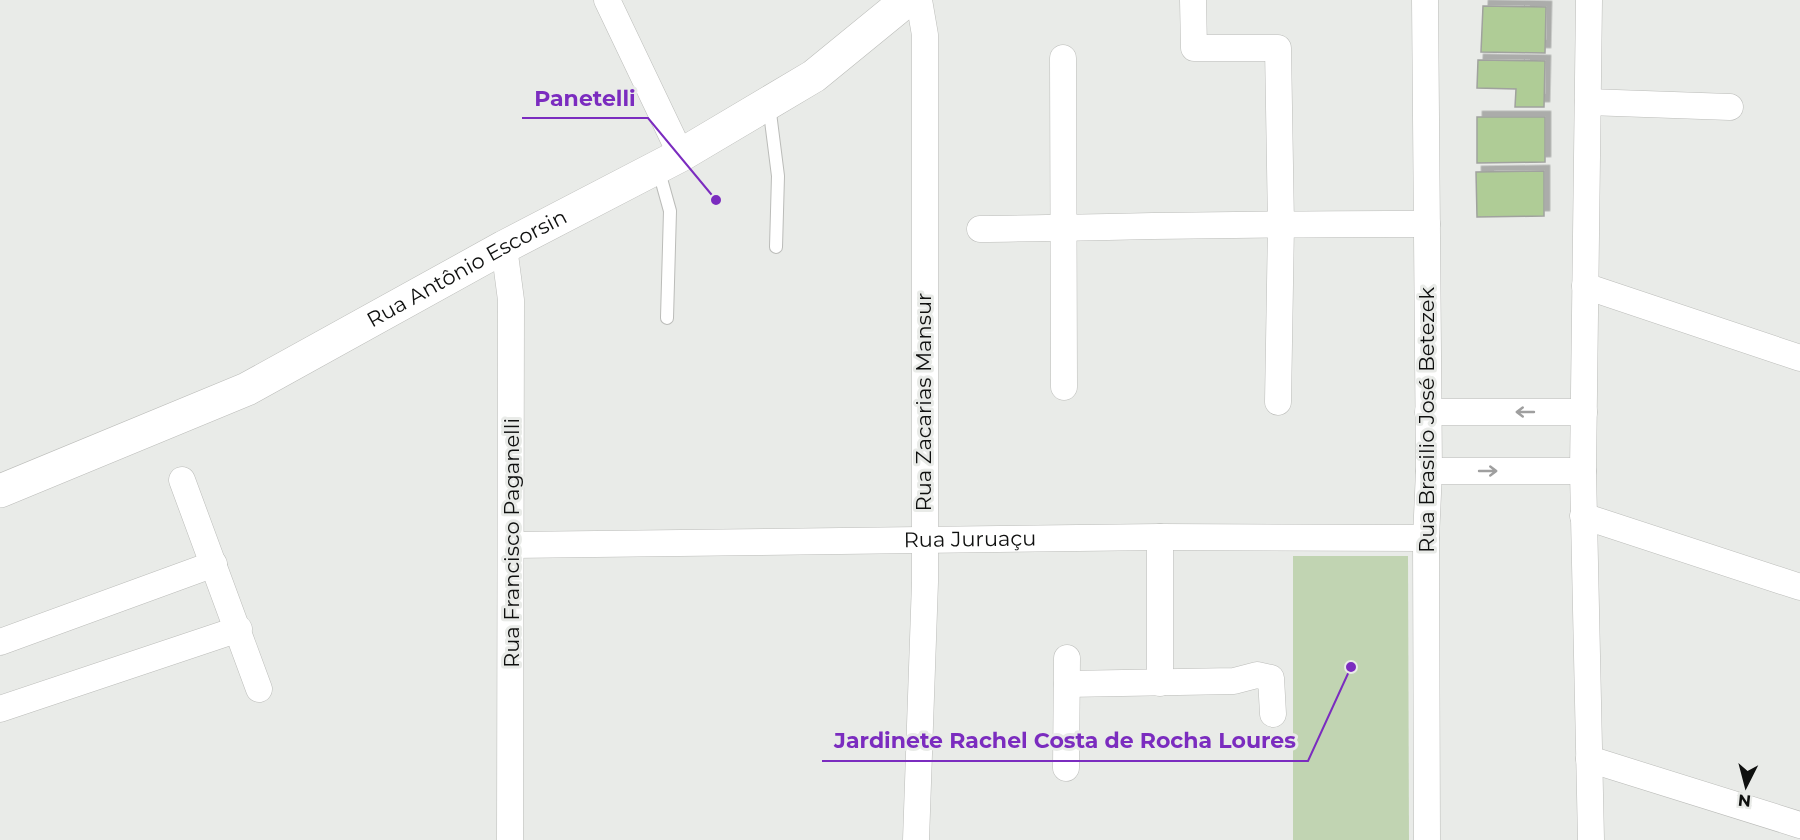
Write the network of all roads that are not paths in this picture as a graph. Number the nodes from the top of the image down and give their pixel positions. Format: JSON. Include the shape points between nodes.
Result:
{"nodes":[{"id":1,"x":607,"y":0,"type":"edge"},
{"id":2,"x":907,"y":0,"type":"edge"},
{"id":3,"x":920,"y":0,"type":"edge"},
{"id":4,"x":1193,"y":0,"type":"edge"},
{"id":5,"x":1425,"y":0,"type":"edge"},
{"id":6,"x":1589,"y":0,"type":"edge"},
{"id":7,"x":1063,"y":58,"type":"dead end"},
{"id":8,"x":1588,"y":102,"type":"junction"},
{"id":9,"x":768,"y":103,"type":"junction"},
{"id":10,"x":1730,"y":107,"type":"dead end"},
{"id":11,"x":669,"y":161,"type":"junction"},
{"id":12,"x":1427,"y":224,"type":"junction"},
{"id":13,"x":1281,"y":225,"type":"junction"},
{"id":14,"x":980,"y":228,"type":"dead end"},
{"id":15,"x":1063,"y":228,"type":"junction"},
{"id":16,"x":504,"y":247,"type":"junction"},
{"id":17,"x":776,"y":247,"type":"dead end"},
{"id":18,"x":1585,"y":286,"type":"junction"},
{"id":19,"x":667,"y":318,"type":"dead end"},
{"id":20,"x":1800,"y":358,"type":"edge"},
{"id":21,"x":1064,"y":387,"type":"dead end"},
{"id":22,"x":1278,"y":402,"type":"dead end"},
{"id":23,"x":1428,"y":412,"type":"junction"},
{"id":24,"x":1584,"y":412,"type":"junction"},
{"id":25,"x":1429,"y":471,"type":"junction"},
{"id":26,"x":1583,"y":471,"type":"junction"},
{"id":27,"x":182,"y":480,"type":"dead end"},
{"id":28,"x":0,"y":491,"type":"edge"},
{"id":29,"x":1583,"y":516,"type":"junction"},
{"id":30,"x":1160,"y":537,"type":"junction"},
{"id":31,"x":1426,"y":538,"type":"junction"},
{"id":32,"x":924,"y":540,"type":"junction"},
{"id":33,"x":512,"y":545,"type":"junction"},
{"id":34,"x":214,"y":564,"type":"junction"},
{"id":35,"x":1800,"y":587,"type":"edge"},
{"id":36,"x":239,"y":629,"type":"junction"},
{"id":37,"x":0,"y":642,"type":"edge"},
{"id":38,"x":1067,"y":658,"type":"dead end"},
{"id":39,"x":1160,"y":682,"type":"junction"},
{"id":40,"x":1067,"y":684,"type":"junction"},
{"id":41,"x":259,"y":689,"type":"dead end"},
{"id":42,"x":0,"y":709,"type":"edge"},
{"id":43,"x":1273,"y":714,"type":"dead end"},
{"id":44,"x":1589,"y":759,"type":"junction"},
{"id":45,"x":1065,"y":768,"type":"dead end"},
{"id":46,"x":1800,"y":825,"type":"edge"},
{"id":47,"x":510,"y":840,"type":"edge"},
{"id":48,"x":916,"y":840,"type":"edge"},
{"id":49,"x":1427,"y":840,"type":"edge"},
{"id":50,"x":1591,"y":840,"type":"edge"}],
"edges":[{"from":1,"to":11,"type":"street"},
{"from":2,"to":9,"type":"main road","name":"Rua Antônio Escorsin","via":[[814,76]]},
{"from":3,"to":32,"type":"street","name":"Rua Zacarias Mansur","via":[[925,34]]},
{"from":4,"to":13,"type":"street","via":[[1194,48],[1278,48]]},
{"from":5,"to":12,"type":"street","name":"Rua Brasilio José Betezek"},
{"from":6,"to":8,"type":"street"},
{"from":7,"to":15,"type":"street"},
{"from":8,"to":10,"type":"street"},
{"from":8,"to":18,"type":"street"},
{"from":9,"to":11,"type":"main road","name":"Rua Antônio Escorsin"},
{"from":9,"to":17,"type":"lane","via":[[778,176]]},
{"from":11,"to":16,"type":"main road","name":"Rua Antônio Escorsin"},
{"from":11,"to":19,"type":"lane"},
{"from":12,"to":13,"type":"street"},
{"from":12,"to":23,"type":"street","name":"Rua Brasilio José Betezek"},
{"from":13,"to":15,"type":"street"},
{"from":13,"to":22,"type":"street"},
{"from":14,"to":15,"type":"street"},
{"from":15,"to":21,"type":"street"},
{"from":16,"to":28,"type":"main road","name":"Rua Antônio Escorsin","via":[[247,389]]},
{"from":16,"to":33,"type":"street","name":"Rua Francisco Paganelli","via":[[512,300]]},
{"from":18,"to":20,"type":"street"},
{"from":18,"to":24,"type":"street"},
{"from":24,"to":23,"type":"street","one_way":true},
{"from":23,"to":25,"type":"street","name":"Rua Brasilio José Betezek"},
{"from":24,"to":26,"type":"street"},
{"from":25,"to":26,"type":"street","one_way":true},
{"from":25,"to":31,"type":"street","name":"Rua Brasilio José Betezek"},
{"from":26,"to":29,"type":"street"},
{"from":27,"to":34,"type":"street"},
{"from":29,"to":35,"type":"street"},
{"from":29,"to":44,"type":"street"},
{"from":30,"to":31,"type":"street","name":"Rua Juruaçu"},
{"from":30,"to":32,"type":"street","name":"Rua Juruaçu"},
{"from":30,"to":39,"type":"street"},
{"from":31,"to":49,"type":"street","name":"Rua Brasilio José Betezek"},
{"from":32,"to":33,"type":"street","name":"Rua Juruaçu"},
{"from":32,"to":48,"type":"street","name":"Rua Zacarias Mansur"},
{"from":33,"to":47,"type":"street","name":"Rua Francisco Paganelli"},
{"from":34,"to":36,"type":"street"},
{"from":34,"to":37,"type":"street"},
{"from":36,"to":41,"type":"street"},
{"from":36,"to":42,"type":"street"},
{"from":38,"to":40,"type":"street"},
{"from":39,"to":40,"type":"street"},
{"from":39,"to":43,"type":"street","via":[[1234,681],[1257,675],[1271,678]]},
{"from":40,"to":45,"type":"street"},
{"from":44,"to":46,"type":"street"},
{"from":44,"to":50,"type":"street"}]}
